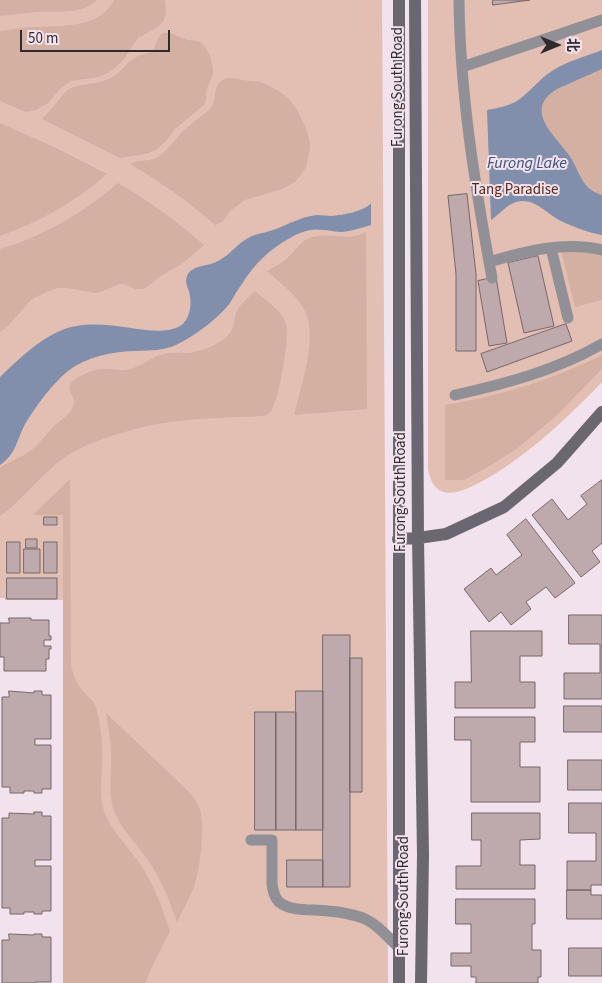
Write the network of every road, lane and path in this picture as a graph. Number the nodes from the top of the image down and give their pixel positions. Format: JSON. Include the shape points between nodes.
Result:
{"nodes":[{"id":1,"x":399,"y":0,"type":"edge"},
{"id":2,"x":415,"y":0,"type":"edge"},
{"id":3,"x":459,"y":0,"type":"edge"},
{"id":4,"x":602,"y":20,"type":"edge"},
{"id":5,"x":462,"y":67,"type":"junction"},
{"id":6,"x":552,"y":248,"type":"junction"},
{"id":7,"x":602,"y":250,"type":"edge"},
{"id":8,"x":489,"y":262,"type":"junction"},
{"id":9,"x":492,"y":278,"type":"dead end"},
{"id":10,"x":568,"y":318,"type":"dead end"},
{"id":11,"x":602,"y":344,"type":"edge"},
{"id":12,"x":454,"y":395,"type":"dead end"},
{"id":13,"x":602,"y":412,"type":"edge"},
{"id":14,"x":398,"y":538,"type":"junction"},
{"id":15,"x":418,"y":538,"type":"junction"},
{"id":16,"x":251,"y":840,"type":"dead end"},
{"id":17,"x":398,"y":948,"type":"junction"},
{"id":18,"x":399,"y":983,"type":"edge"},
{"id":19,"x":421,"y":983,"type":"edge"}],
"edges":[{"from":1,"to":14,"type":"main road","name":"Furong South Road"},
{"from":2,"to":15,"type":"main road","name":"Furong South Road"},
{"from":3,"to":5,"type":"lane"},
{"from":4,"to":5,"type":"lane"},
{"from":5,"to":8,"type":"lane","via":[[472,163]]},
{"from":6,"to":7,"type":"lane","via":[[578,246]]},
{"from":6,"to":8,"type":"lane"},
{"from":6,"to":10,"type":"lane"},
{"from":8,"to":9,"type":"lane"},
{"from":11,"to":12,"type":"lane","via":[[524,378]]},
{"from":13,"to":15,"type":"main road","via":[[557,463],[504,507],[446,534]]},
{"from":14,"to":15,"type":"main road"},
{"from":14,"to":17,"type":"main road","name":"Furong South Road"},
{"from":15,"to":19,"type":"main road","name":"Furong South Road"},
{"from":16,"to":17,"type":"lane","via":[[272,840],[273,892],[280,902],[299,909],[334,911],[360,917],[373,924]]},
{"from":17,"to":18,"type":"main road","name":"Furong South Road"}]}
